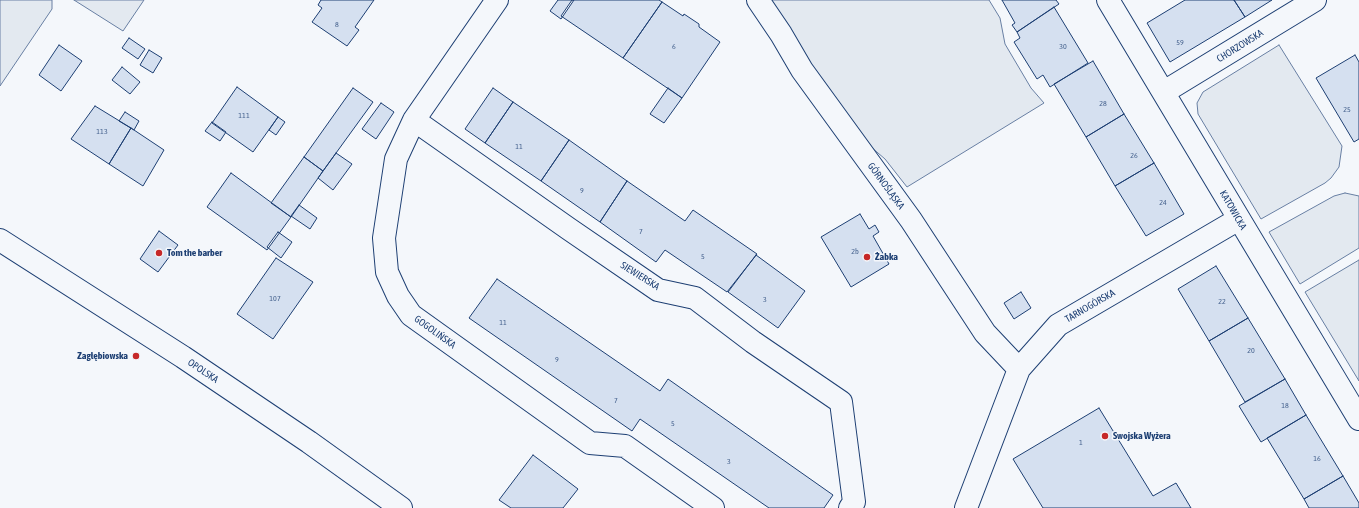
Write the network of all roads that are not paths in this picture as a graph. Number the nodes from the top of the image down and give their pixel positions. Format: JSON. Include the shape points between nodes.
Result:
{"nodes":[{"id":1,"x":497,"y":0,"type":"edge"},
{"id":2,"x":758,"y":0,"type":"edge"},
{"id":3,"x":1108,"y":0,"type":"edge"},
{"id":4,"x":1315,"y":0,"type":"edge"},
{"id":5,"x":1164,"y":92,"type":"junction"},
{"id":6,"x":414,"y":120,"type":"junction"},
{"id":7,"x":1239,"y":219,"type":"junction"},
{"id":8,"x":0,"y":240,"type":"edge"},
{"id":9,"x":1019,"y":369,"type":"junction"},
{"id":10,"x":1359,"y":419,"type":"edge"},
{"id":11,"x":401,"y":508,"type":"edge"},
{"id":12,"x":713,"y":508,"type":"edge"},
{"id":13,"x":850,"y":508,"type":"edge"},
{"id":14,"x":966,"y":508,"type":"edge"}],
"edges":[{"from":1,"to":6,"type":"street","name":"GOGOLIŃSKA"},
{"from":2,"to":9,"type":"street","name":"GÓRNOŚLĄSKA","via":[[802,70],[907,215],[985,333]]},
{"from":3,"to":5,"type":"street","name":"KATOWICKA"},
{"from":4,"to":5,"type":"street","name":"CHORZOWSKA"},
{"from":5,"to":7,"type":"street","name":"KATOWICKA"},
{"from":6,"to":12,"type":"street","name":"GOGOLIŃSKA","via":[[396,159],[384,238],[387,272],[398,296],[412,315],[590,443],[625,446]]},
{"from":6,"to":13,"type":"street","name":"SIEWIERSKA","via":[[658,290],[694,298],[841,402],[854,502]]},
{"from":7,"to":9,"type":"street","name":"TARNOGÓRSKA","via":[[1058,325]]},
{"from":7,"to":10,"type":"street","name":"KATOWICKA"},
{"from":8,"to":11,"type":"street","name":"OPOLSKA","via":[[183,357]]},
{"from":9,"to":14,"type":"street","name":"TARNOGÓRSKA"}]}
